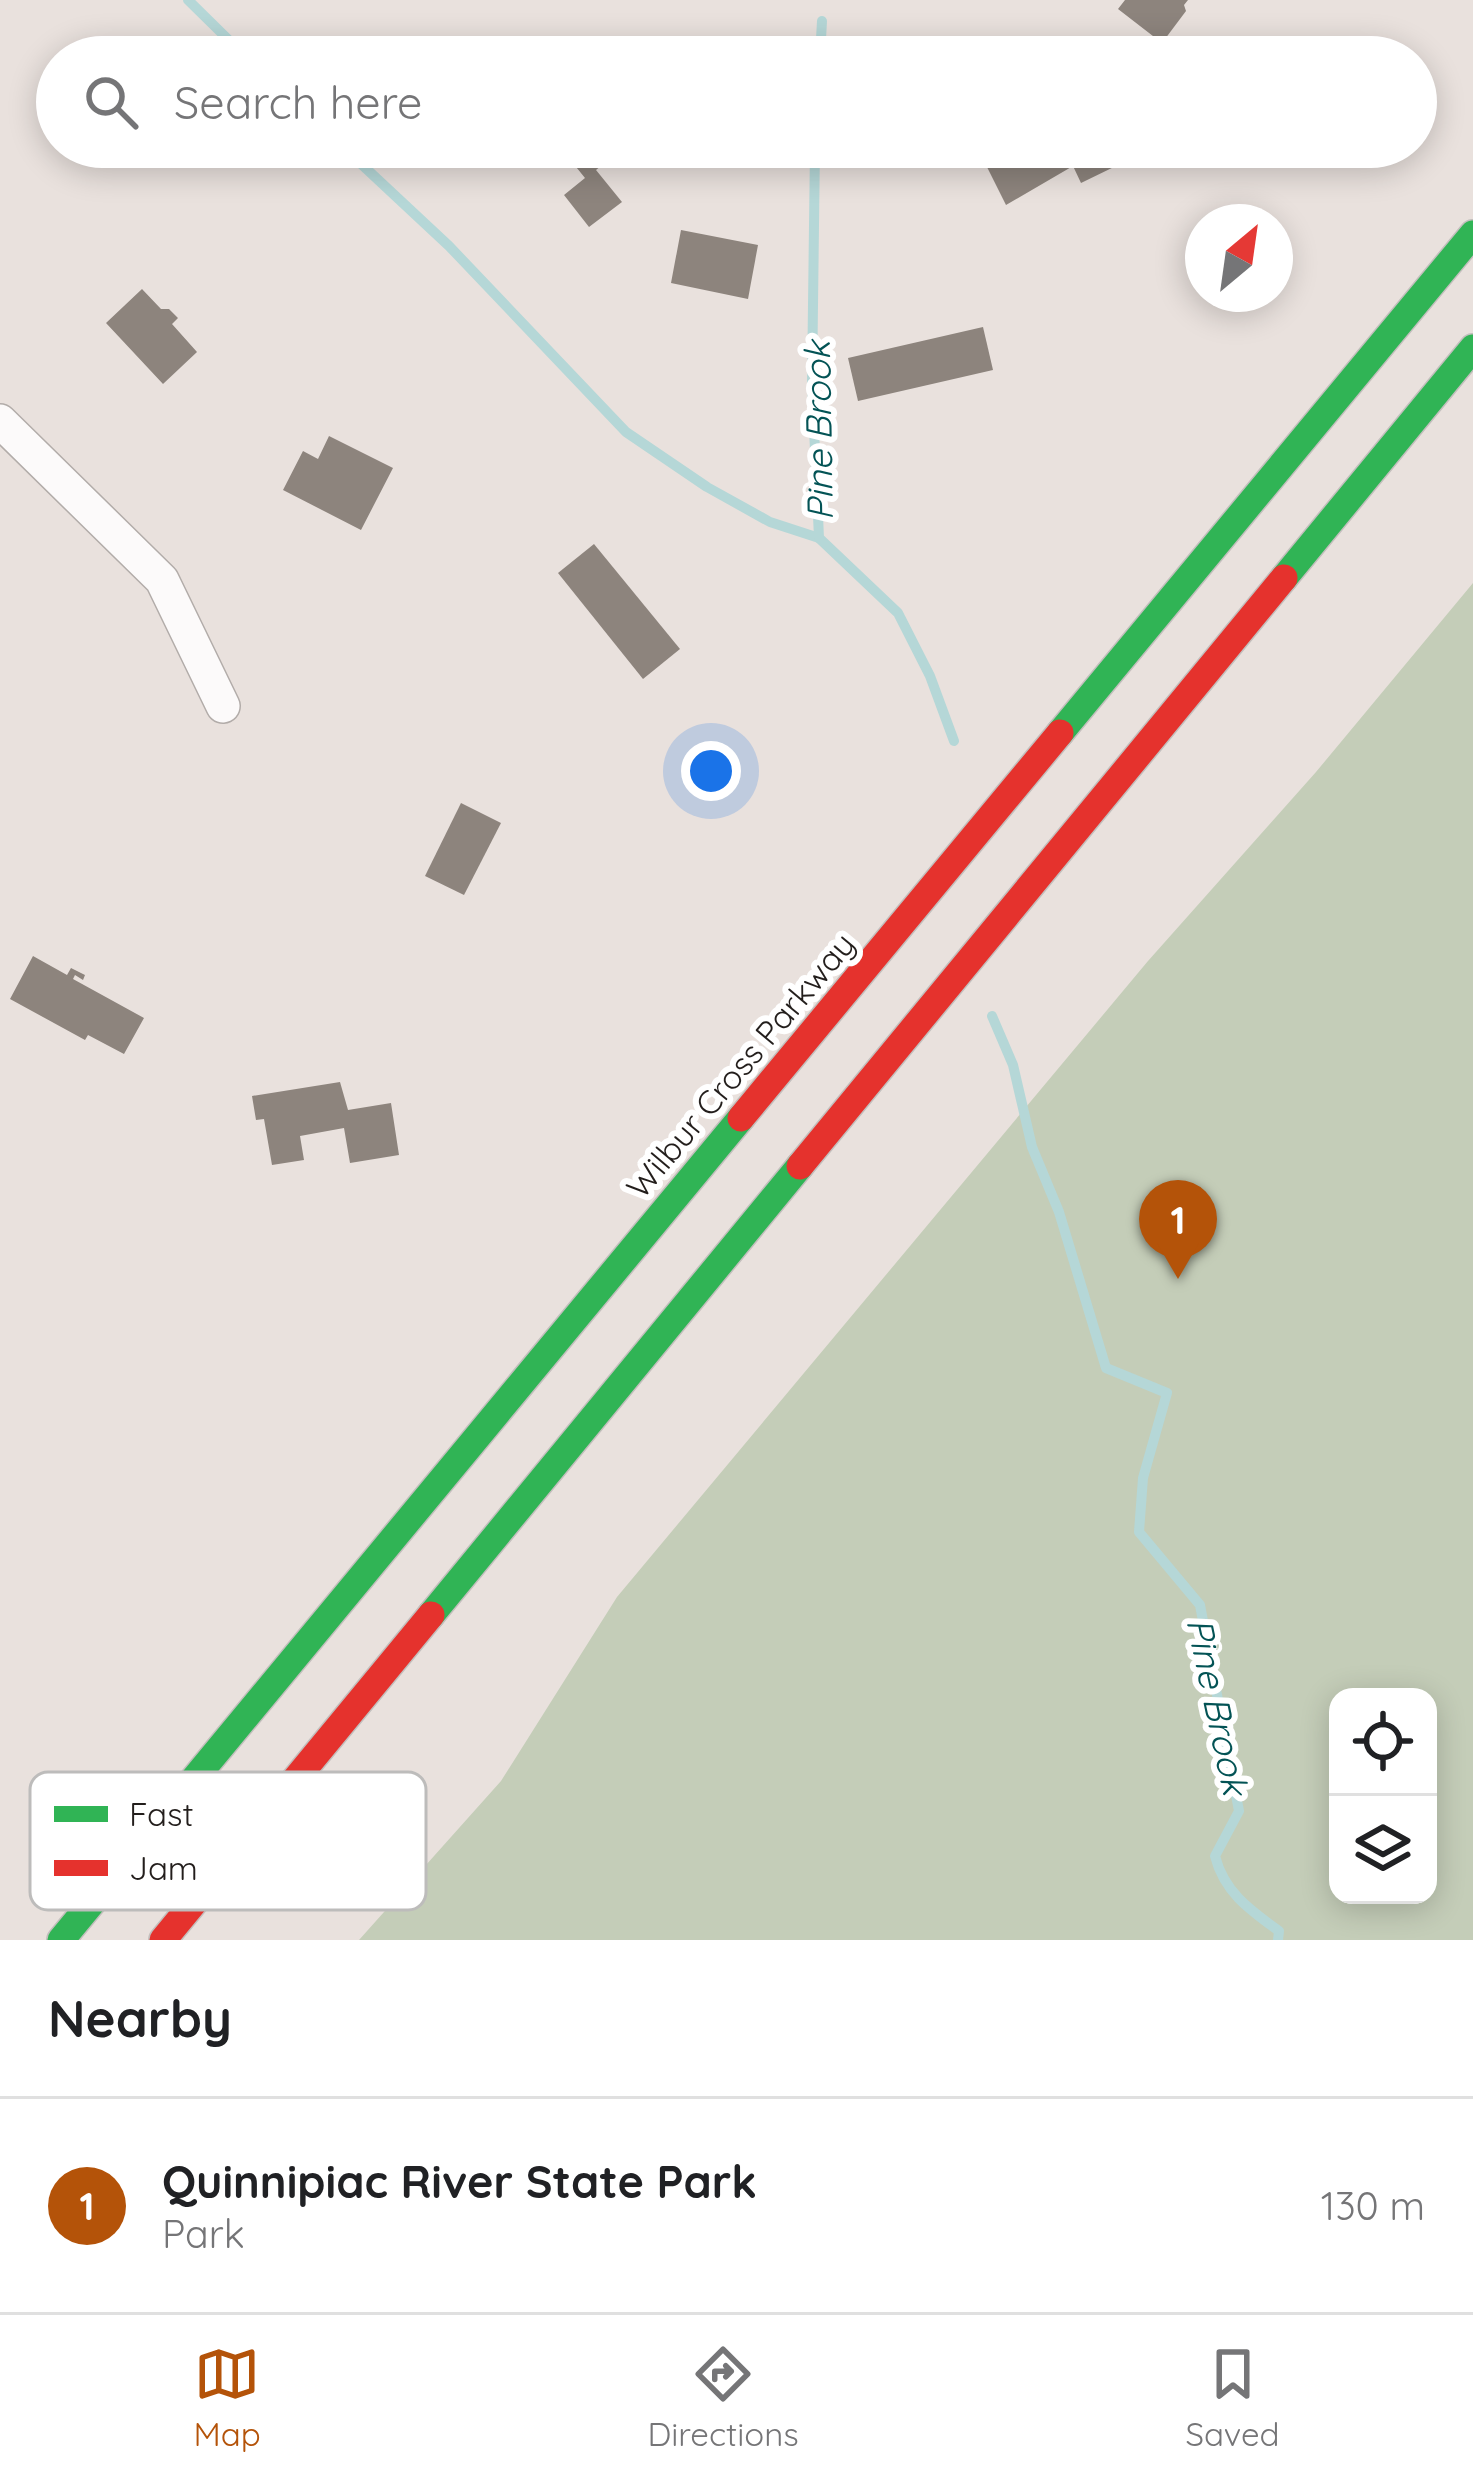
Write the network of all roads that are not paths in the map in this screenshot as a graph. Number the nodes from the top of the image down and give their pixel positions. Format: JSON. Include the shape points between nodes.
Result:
{"nodes":[{"id":1,"x":1473,"y":234,"type":"edge"},
{"id":2,"x":1473,"y":348,"type":"edge"},
{"id":3,"x":0,"y":421,"type":"edge"},
{"id":4,"x":223,"y":706,"type":"dead end"},
{"id":5,"x":200,"y":1772,"type":"edge"},
{"id":6,"x":301,"y":1772,"type":"edge"},
{"id":7,"x":86,"y":1910,"type":"edge"},
{"id":8,"x":188,"y":1910,"type":"edge"},
{"id":9,"x":61,"y":1940,"type":"edge"},
{"id":10,"x":163,"y":1940,"type":"edge"}],
"edges":[{"from":1,"to":5,"type":"highway","name":"Wilbur Cross Parkway"},
{"from":2,"to":6,"type":"highway"},
{"from":3,"to":4,"type":"street","via":[[162,580]]},
{"from":7,"to":9,"type":"highway","name":"Wilbur Cross Parkway"},
{"from":8,"to":10,"type":"highway"}]}
